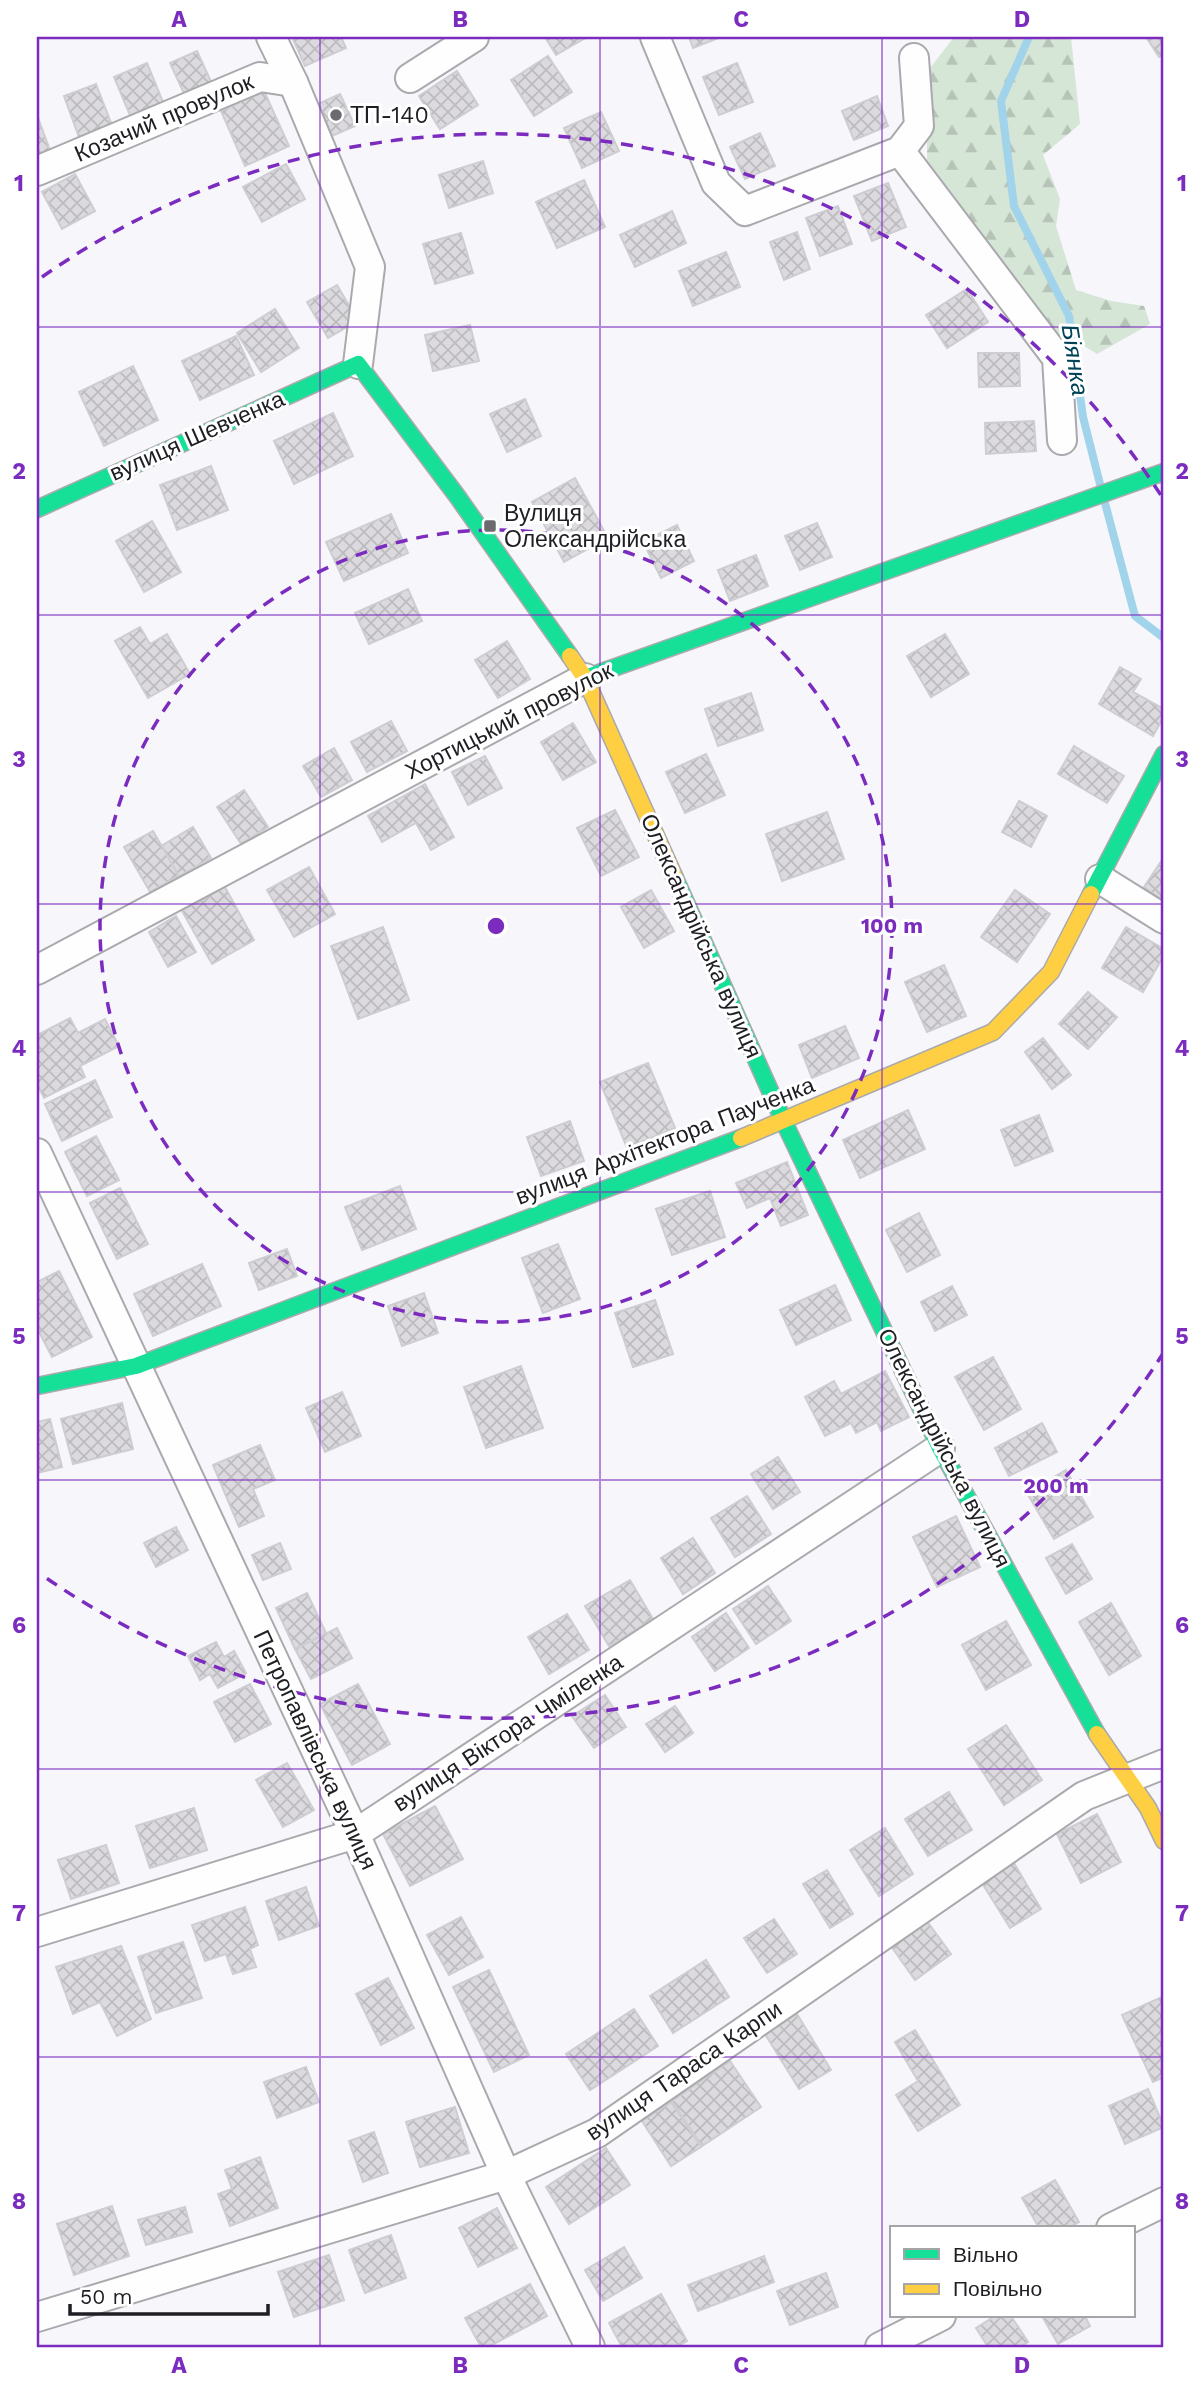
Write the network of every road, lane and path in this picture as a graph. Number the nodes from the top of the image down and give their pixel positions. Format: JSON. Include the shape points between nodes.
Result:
{"nodes":[{"id":1,"x":271,"y":37,"type":"edge"},
{"id":2,"x":474,"y":37,"type":"edge"},
{"id":3,"x":655,"y":37,"type":"edge"},
{"id":4,"x":914,"y":58,"type":"dead end"},
{"id":5,"x":410,"y":78,"type":"dead end"},
{"id":6,"x":293,"y":82,"type":"junction"},
{"id":7,"x":900,"y":151,"type":"junction"},
{"id":8,"x":37,"y":171,"type":"edge"},
{"id":9,"x":358,"y":364,"type":"junction"},
{"id":10,"x":1062,"y":440,"type":"dead end"},
{"id":11,"x":1164,"y":471,"type":"edge"},
{"id":12,"x":37,"y":509,"type":"edge"},
{"id":13,"x":585,"y":678,"type":"junction"},
{"id":14,"x":1164,"y":754,"type":"edge"},
{"id":15,"x":1100,"y":879,"type":"junction"},
{"id":16,"x":1164,"y":919,"type":"edge"},
{"id":17,"x":37,"y":970,"type":"edge"},
{"id":18,"x":784,"y":1122,"type":"junction"},
{"id":19,"x":37,"y":1153,"type":"edge"},
{"id":20,"x":136,"y":1366,"type":"junction"},
{"id":21,"x":37,"y":1386,"type":"edge"},
{"id":22,"x":940,"y":1448,"type":"junction"},
{"id":23,"x":1164,"y":1764,"type":"edge"},
{"id":24,"x":1127,"y":1778,"type":"junction"},
{"id":25,"x":355,"y":1834,"type":"junction"},
{"id":26,"x":1164,"y":1842,"type":"edge"},
{"id":27,"x":37,"y":1932,"type":"edge"},
{"id":28,"x":506,"y":2175,"type":"junction"},
{"id":29,"x":1164,"y":2202,"type":"edge"},
{"id":30,"x":1115,"y":2226,"type":"edge"},
{"id":31,"x":37,"y":2317,"type":"edge"},
{"id":32,"x":937,"y":2318,"type":"edge"},
{"id":33,"x":590,"y":2347,"type":"edge"},
{"id":34,"x":880,"y":2347,"type":"edge"}],
"edges":[{"from":1,"to":6,"type":"street"},
{"from":2,"to":5,"type":"street"},
{"from":3,"to":7,"type":"street","via":[[716,183],[746,211]]},
{"from":4,"to":7,"type":"street","via":[[919,126]]},
{"from":6,"to":8,"type":"street","name":"Козачий провулок","via":[[260,77]]},
{"from":6,"to":9,"type":"street","via":[[370,267]]},
{"from":7,"to":10,"type":"street","via":[[1057,358]]},
{"from":9,"to":12,"type":"street","name":"вулиця Шевченка"},
{"from":9,"to":13,"type":"street","name":"Олександрійська вулиця"},
{"from":11,"to":13,"type":"street","name":"Хортицький провулок"},
{"from":13,"to":17,"type":"street","name":"Хортицький провулок"},
{"from":13,"to":18,"type":"street","name":"Олександрійська вулиця"},
{"from":14,"to":15,"type":"street","name":"вулиця Архітектора Паученка"},
{"from":15,"to":16,"type":"street"},
{"from":15,"to":18,"type":"street","name":"вулиця Архітектора Паученка","via":[[1051,972],[993,1032]]},
{"from":18,"to":20,"type":"street","name":"вулиця Архітектора Паученка"},
{"from":18,"to":22,"type":"street","name":"Олександрійська вулиця"},
{"from":19,"to":20,"type":"street","name":"Петропавлівська вулиця"},
{"from":20,"to":21,"type":"street","name":"вулиця Архітектора Паученка"},
{"from":20,"to":25,"type":"street","name":"Петропавлівська вулиця"},
{"from":22,"to":24,"type":"street","name":"Олександрійська вулиця","via":[[1104,1746]]},
{"from":22,"to":25,"type":"street","name":"вулиця Віктора Чміленка"},
{"from":23,"to":24,"type":"street","name":"вулиця Тараса Карпи"},
{"from":24,"to":26,"type":"street","name":"Олександрійська вулиця"},
{"from":24,"to":28,"type":"street","name":"вулиця Тараса Карпи","via":[[1084,1796],[597,2133]]},
{"from":25,"to":27,"type":"street","name":"вулиця Віктора Чміленка"},
{"from":25,"to":28,"type":"street","name":"Петропавлівська вулиця"},
{"from":28,"to":31,"type":"street","name":"вулиця Тараса Карпи"},
{"from":28,"to":33,"type":"street","name":"Петропавлівська вулиця"},
{"from":29,"to":30,"type":"street"},
{"from":32,"to":34,"type":"street"}]}
